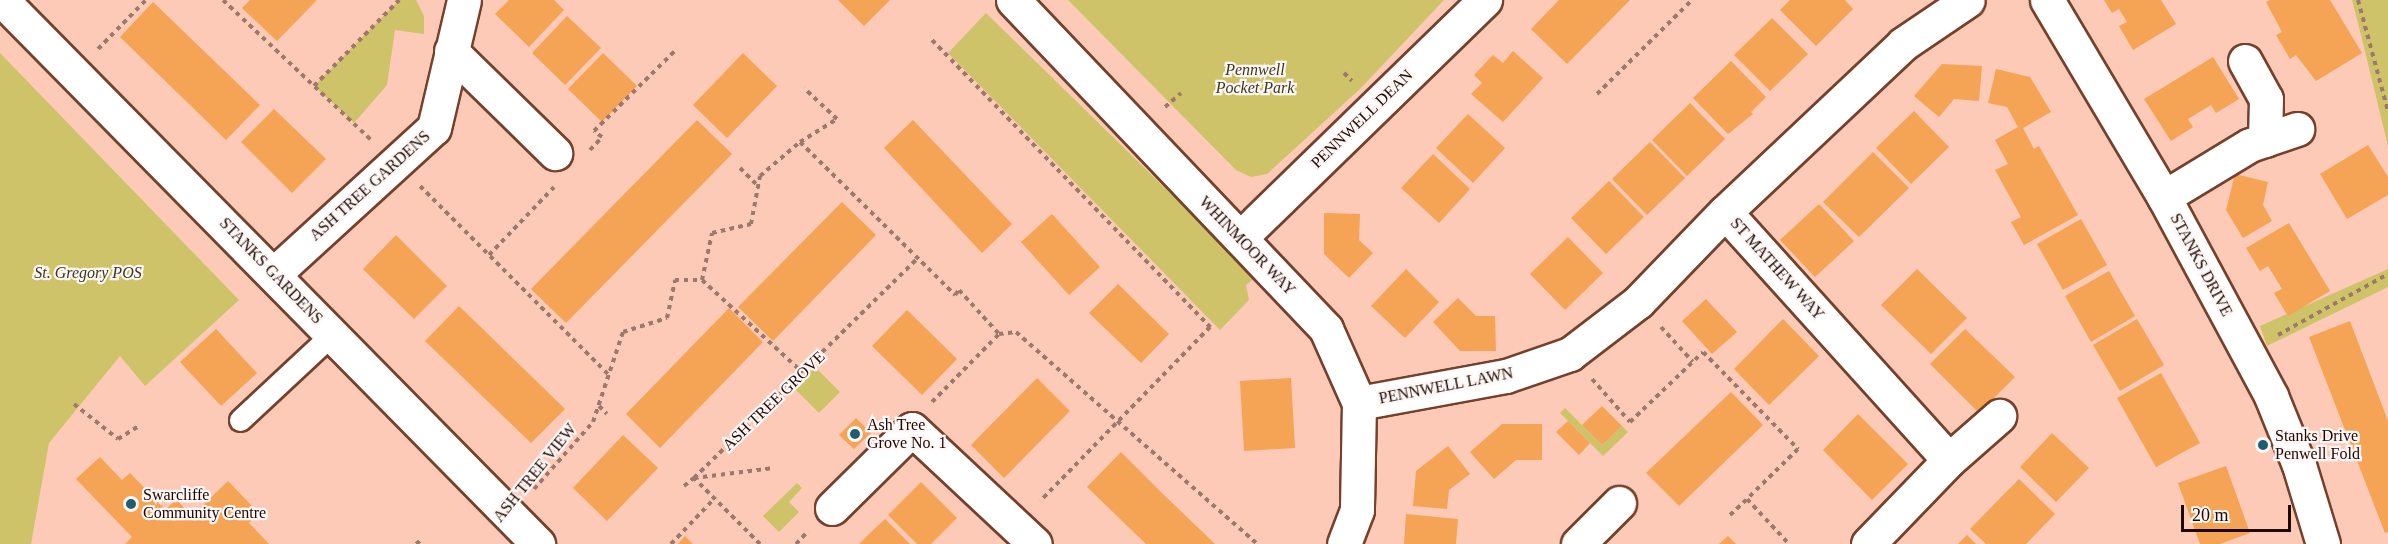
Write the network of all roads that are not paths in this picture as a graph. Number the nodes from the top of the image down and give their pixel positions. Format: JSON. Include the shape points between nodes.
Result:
{"nodes":[{"id":1,"x":2,"y":0,"type":"edge"},
{"id":2,"x":464,"y":0,"type":"edge"},
{"id":3,"x":1485,"y":0,"type":"edge"},
{"id":4,"x":1968,"y":0,"type":"edge"},
{"id":5,"x":2047,"y":0,"type":"edge"},
{"id":6,"x":1015,"y":1,"type":"edge"},
{"id":7,"x":451,"y":51,"type":"junction"},
{"id":8,"x":2245,"y":61,"type":"dead end"},
{"id":9,"x":2297,"y":129,"type":"dead end"},
{"id":10,"x":2265,"y":140,"type":"junction"},
{"id":11,"x":555,"y":153,"type":"dead end"},
{"id":12,"x":2164,"y":197,"type":"junction"},
{"id":13,"x":1725,"y":212,"type":"junction"},
{"id":14,"x":1240,"y":238,"type":"junction"},
{"id":15,"x":275,"y":273,"type":"junction"},
{"id":16,"x":331,"y":335,"type":"junction"},
{"id":17,"x":1359,"y":403,"type":"junction"},
{"id":18,"x":1999,"y":416,"type":"dead end"},
{"id":19,"x":240,"y":420,"type":"dead end"},
{"id":20,"x":1949,"y":460,"type":"junction"},
{"id":21,"x":1619,"y":503,"type":"dead end"},
{"id":22,"x":832,"y":508,"type":"dead end"},
{"id":23,"x":1026,"y":535,"type":"edge"},
{"id":24,"x":538,"y":544,"type":"edge"},
{"id":25,"x":1344,"y":544,"type":"edge"},
{"id":26,"x":1578,"y":544,"type":"edge"},
{"id":27,"x":1868,"y":544,"type":"edge"},
{"id":28,"x":2323,"y":544,"type":"edge"}],
"edges":[{"from":1,"to":15,"type":"street","name":"STANKS GARDENS"},
{"from":2,"to":7,"type":"street","name":"ASH TREE GARDENS"},
{"from":3,"to":14,"type":"street","name":"PENNWELL DEAN"},
{"from":4,"to":13,"type":"street","name":"ST MATHEW WAY","via":[[1903,44]]},
{"from":5,"to":12,"type":"street","name":"STANKS DRIVE"},
{"from":6,"to":14,"type":"street","name":"WHINMOOR WAY"},
{"from":7,"to":11,"type":"street"},
{"from":7,"to":15,"type":"street","name":"ASH TREE GARDENS","via":[[434,128]]},
{"from":8,"to":10,"type":"street","via":[[2266,99]]},
{"from":9,"to":10,"type":"street"},
{"from":10,"to":12,"type":"street","via":[[2250,145]]},
{"from":12,"to":28,"type":"street","name":"STANKS DRIVE","via":[[2247,351],[2299,465]]},
{"from":13,"to":17,"type":"street","name":"PENNWELL LAWN","via":[[1638,302],[1570,354],[1506,376]]},
{"from":13,"to":20,"type":"street","name":"ST MATHEW WAY"},
{"from":14,"to":17,"type":"street","name":"WHINMOOR WAY","via":[[1326,329]]},
{"from":15,"to":16,"type":"street","name":"STANKS GARDENS"},
{"from":16,"to":19,"type":"lane"},
{"from":16,"to":24,"type":"street","name":"STANKS GARDENS"},
{"from":17,"to":25,"type":"street","name":"WHINMOOR WAY","via":[[1357,510]]},
{"from":18,"to":20,"type":"street"},
{"from":20,"to":27,"type":"street"},
{"from":21,"to":26,"type":"street"},
{"from":22,"to":23,"type":"street","via":[[912,429]]}]}
